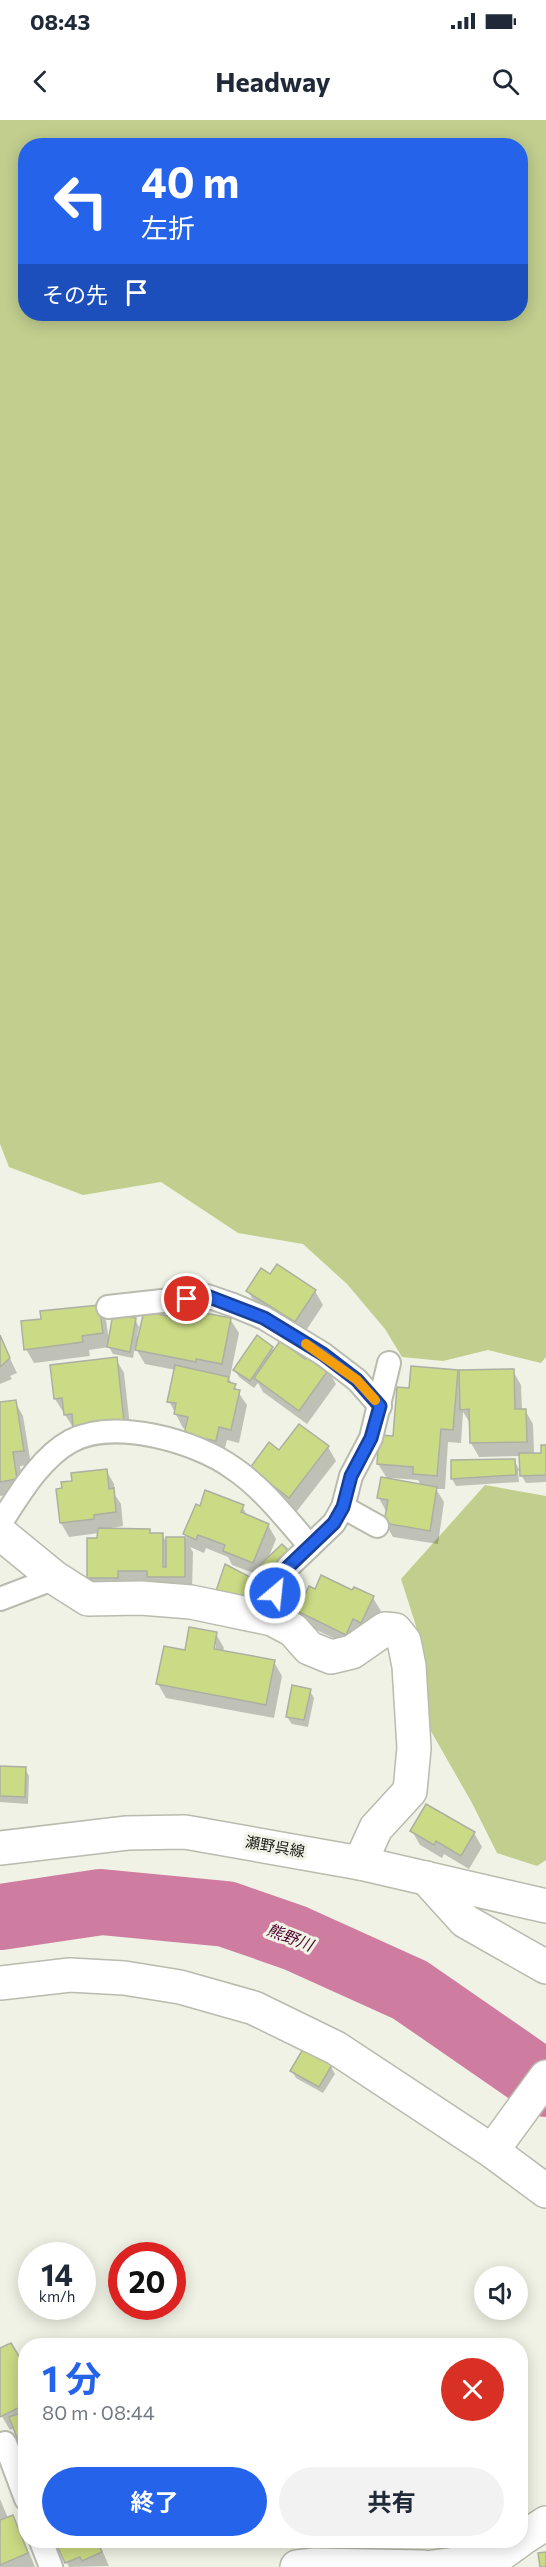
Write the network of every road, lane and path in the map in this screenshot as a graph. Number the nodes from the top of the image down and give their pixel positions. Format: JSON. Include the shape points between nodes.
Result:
{"nodes":[{"id":1,"x":108,"y":1307,"type":"dead end"},
{"id":2,"x":389,"y":1363,"type":"dead end"},
{"id":3,"x":380,"y":1406,"type":"junction"},
{"id":4,"x":343,"y":1507,"type":"junction"},
{"id":5,"x":0,"y":1524,"type":"edge"},
{"id":6,"x":376,"y":1526,"type":"dead end"},
{"id":7,"x":0,"y":1533,"type":"edge"},
{"id":8,"x":310,"y":1546,"type":"junction"},
{"id":9,"x":55,"y":1578,"type":"junction"},
{"id":10,"x":0,"y":1599,"type":"edge"},
{"id":11,"x":272,"y":1619,"type":"junction"},
{"id":12,"x":0,"y":1848,"type":"edge"},
{"id":13,"x":360,"y":1863,"type":"junction"},
{"id":14,"x":426,"y":1878,"type":"junction"},
{"id":15,"x":546,"y":1906,"type":"edge"},
{"id":16,"x":546,"y":1967,"type":"edge"},
{"id":17,"x":0,"y":1983,"type":"edge"},
{"id":18,"x":546,"y":2077,"type":"edge"},
{"id":19,"x":495,"y":2146,"type":"junction"},
{"id":20,"x":546,"y":2191,"type":"edge"},
{"id":21,"x":4,"y":2443,"type":"dead end"},
{"id":22,"x":18,"y":2479,"type":"edge"},
{"id":23,"x":546,"y":2523,"type":"edge"},
{"id":24,"x":528,"y":2535,"type":"edge"},
{"id":25,"x":44,"y":2548,"type":"edge"},
{"id":26,"x":510,"y":2548,"type":"edge"},
{"id":27,"x":51,"y":2567,"type":"edge"},
{"id":28,"x":297,"y":2567,"type":"edge"},
{"id":29,"x":423,"y":2567,"type":"edge"},
{"id":30,"x":433,"y":2567,"type":"edge"}],
"edges":[{"from":1,"to":3,"type":"lane","via":[[207,1296],[233,1305],[264,1318],[323,1354],[357,1380]]},
{"from":2,"to":3,"type":"lane"},
{"from":3,"to":4,"type":"lane","via":[[371,1438],[351,1476]]},
{"from":4,"to":6,"type":"lane"},
{"from":4,"to":8,"type":"lane","via":[[334,1523]]},
{"from":5,"to":8,"type":"lane","via":[[49,1459],[72,1441],[99,1433],[135,1431],[183,1443],[233,1467]]},
{"from":7,"to":9,"type":"street"},
{"from":8,"to":11,"type":"lane","via":[[288,1567],[275,1593]]},
{"from":9,"to":10,"type":"lane"},
{"from":9,"to":11,"type":"street","via":[[88,1599],[190,1602]]},
{"from":11,"to":13,"type":"street","via":[[293,1630],[309,1648],[331,1657],[352,1652],[385,1629],[395,1630],[404,1641],[414,1748],[410,1791],[376,1828]]},
{"from":12,"to":13,"type":"street","name":"瀬野呉線","via":[[127,1833],[185,1832]]},
{"from":13,"to":14,"type":"street","name":"瀬野呉線"},
{"from":14,"to":15,"type":"street","name":"瀬野呉線"},
{"from":14,"to":16,"type":"street","via":[[465,1921]]},
{"from":17,"to":19,"type":"street","via":[[70,1975],[124,1978],[180,1987],[254,2008],[336,2048]]},
{"from":18,"to":19,"type":"street"},
{"from":19,"to":20,"type":"street"},
{"from":21,"to":22,"type":"lane"},
{"from":23,"to":24,"type":"street"},
{"from":25,"to":27,"type":"lane"},
{"from":26,"to":30,"type":"street","via":[[494,2559]]},
{"from":28,"to":29,"type":"street"}]}
